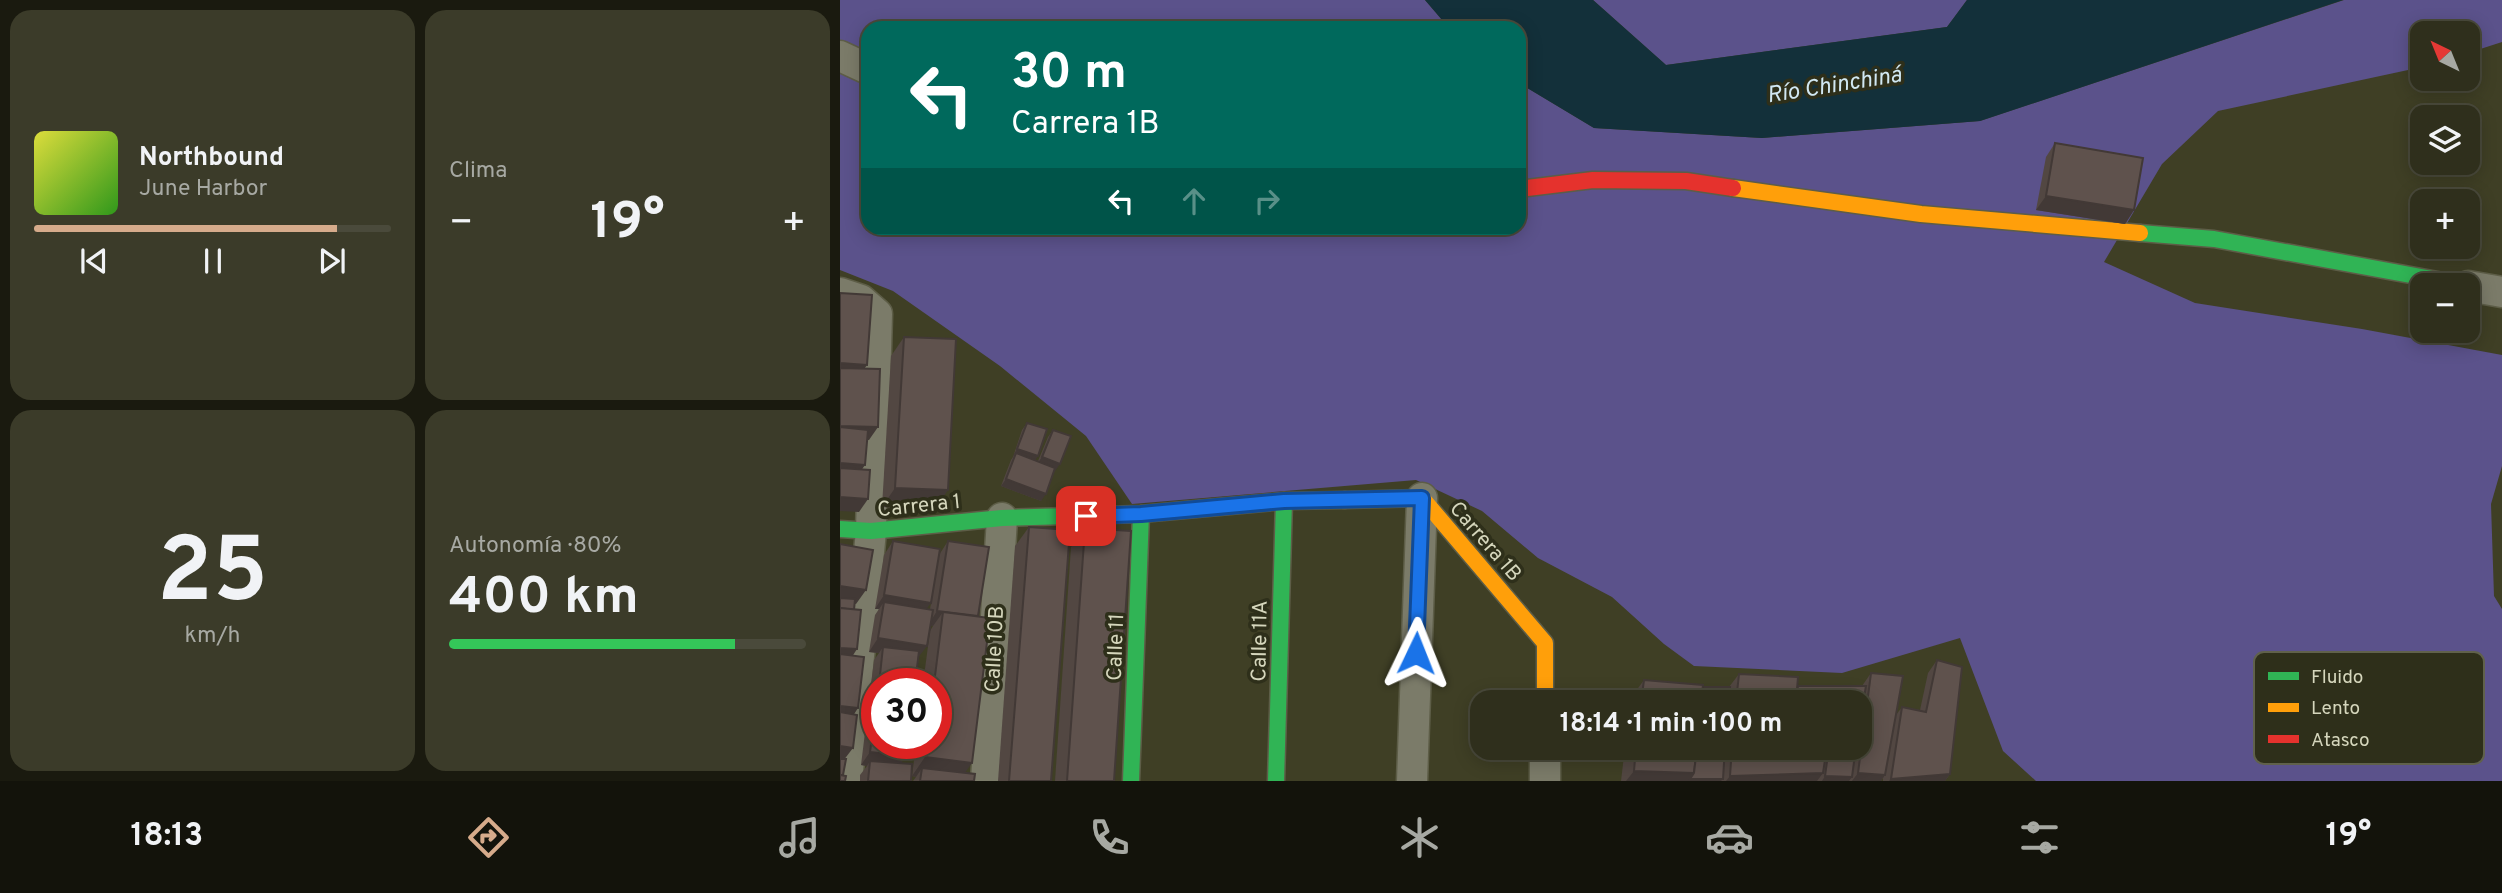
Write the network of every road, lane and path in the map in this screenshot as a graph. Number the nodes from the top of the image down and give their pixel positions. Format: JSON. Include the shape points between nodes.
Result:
{"nodes":[{"id":1,"x":840,"y":56,"type":"edge"},
{"id":2,"x":861,"y":66,"type":"edge"},
{"id":3,"x":1526,"y":188,"type":"edge"},
{"id":4,"x":2410,"y":276,"type":"edge"},
{"id":5,"x":2480,"y":288,"type":"edge"},
{"id":6,"x":2502,"y":292,"type":"edge"},
{"id":7,"x":840,"y":293,"type":"edge"},
{"id":8,"x":1422,"y":498,"type":"junction"},
{"id":9,"x":1284,"y":501,"type":"junction"},
{"id":10,"x":1141,"y":514,"type":"junction"},
{"id":11,"x":1002,"y":518,"type":"junction"},
{"id":12,"x":840,"y":529,"type":"edge"},
{"id":13,"x":871,"y":531,"type":"junction"},
{"id":14,"x":1545,"y":690,"type":"edge"},
{"id":15,"x":1545,"y":760,"type":"edge"},
{"id":16,"x":847,"y":781,"type":"edge"},
{"id":17,"x":986,"y":781,"type":"edge"},
{"id":18,"x":1131,"y":781,"type":"edge"},
{"id":19,"x":1276,"y":781,"type":"edge"},
{"id":20,"x":1412,"y":781,"type":"edge"},
{"id":21,"x":1545,"y":781,"type":"edge"}],
"edges":[{"from":1,"to":2,"type":"street"},
{"from":3,"to":4,"type":"street","via":[[1593,180],[1686,181],[1922,214],[2214,239]]},
{"from":5,"to":6,"type":"street"},
{"from":7,"to":13,"type":"street","via":[[861,300],[877,314]]},
{"from":8,"to":9,"type":"street","name":"Carrera 1B"},
{"from":8,"to":14,"type":"street","name":"Carrera 1B","via":[[1545,643]]},
{"from":8,"to":20,"type":"street"},
{"from":9,"to":10,"type":"street","name":"Carrera 1B"},
{"from":9,"to":19,"type":"street","name":"Calle 11A"},
{"from":10,"to":11,"type":"street","name":"Carrera 1B"},
{"from":10,"to":18,"type":"street","name":"Calle 11"},
{"from":11,"to":13,"type":"street","name":"Carrera 1"},
{"from":11,"to":17,"type":"street","name":"Calle 10B"},
{"from":12,"to":13,"type":"street","name":"Carrera 1"},
{"from":13,"to":16,"type":"street"},
{"from":15,"to":21,"type":"street"}]}
